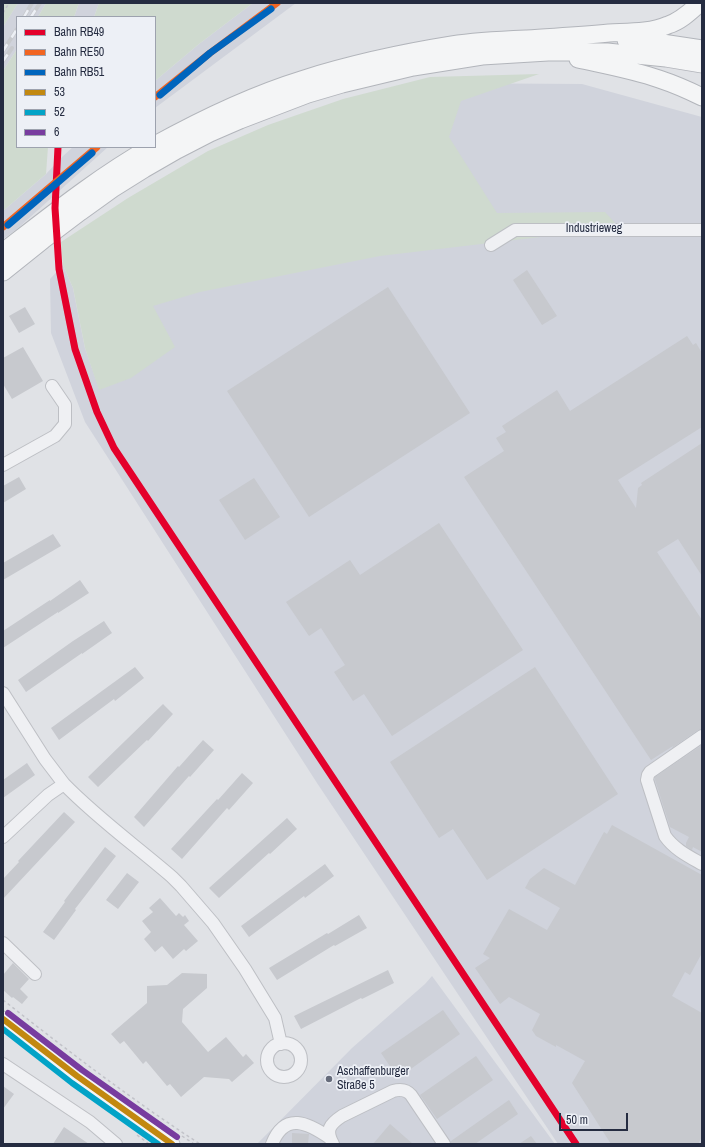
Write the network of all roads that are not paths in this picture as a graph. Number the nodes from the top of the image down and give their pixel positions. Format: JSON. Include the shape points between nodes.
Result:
{"nodes":[{"id":1,"x":700,"y":3,"type":"edge"},
{"id":2,"x":570,"y":37,"type":"junction"},
{"id":3,"x":702,"y":49,"type":"edge"},
{"id":4,"x":548,"y":52,"type":"junction"},
{"id":5,"x":702,"y":64,"type":"edge"},
{"id":6,"x":702,"y":97,"type":"edge"},
{"id":7,"x":156,"y":144,"type":"edge"},
{"id":8,"x":150,"y":148,"type":"edge"},
{"id":9,"x":702,"y":230,"type":"edge"},
{"id":10,"x":491,"y":245,"type":"dead end"},
{"id":11,"x":3,"y":252,"type":"edge"},
{"id":12,"x":3,"y":272,"type":"edge"},
{"id":13,"x":52,"y":386,"type":"dead end"},
{"id":14,"x":6,"y":463,"type":"edge"},
{"id":15,"x":3,"y":694,"type":"edge"},
{"id":16,"x":702,"y":736,"type":"edge"},
{"id":17,"x":64,"y":784,"type":"junction"},
{"id":18,"x":3,"y":837,"type":"edge"},
{"id":19,"x":702,"y":864,"type":"edge"},
{"id":20,"x":3,"y":943,"type":"edge"},
{"id":21,"x":35,"y":974,"type":"dead end"},
{"id":22,"x":3,"y":1019,"type":"edge"},
{"id":23,"x":280,"y":1044,"type":"dead end"},
{"id":24,"x":3,"y":1064,"type":"edge"},
{"id":25,"x":331,"y":1141,"type":"edge"},
{"id":26,"x":116,"y":1144,"type":"edge"},
{"id":27,"x":172,"y":1144,"type":"edge"},
{"id":28,"x":272,"y":1144,"type":"edge"},
{"id":29,"x":444,"y":1144,"type":"edge"}],
"edges":[{"from":1,"to":2,"type":"highway","via":[[668,26]]},
{"from":2,"to":3,"type":"highway","via":[[633,40]]},
{"from":2,"to":7,"type":"highway","via":[[453,45],[342,68],[245,100]]},
{"from":4,"to":5,"type":"highway","via":[[607,52]]},
{"from":4,"to":6,"type":"highway","via":[[652,77]]},
{"from":4,"to":12,"type":"highway","via":[[482,56],[398,70],[308,94],[246,117],[177,150],[112,189]]},
{"from":8,"to":11,"type":"highway","via":[[119,166]]},
{"from":9,"to":10,"type":"street","name":"Industrieweg","via":[[515,230]]},
{"from":13,"to":14,"type":"street","via":[[65,405],[65,424],[55,436]]},
{"from":15,"to":17,"type":"street"},
{"from":16,"to":19,"type":"street","via":[[650,772],[647,780],[664,836],[679,851]]},
{"from":17,"to":18,"type":"street","via":[[48,795]]},
{"from":17,"to":23,"type":"street","via":[[172,877],[214,923],[275,1018]]},
{"from":20,"to":21,"type":"street"},
{"from":22,"to":27,"type":"main road"},
{"from":24,"to":26,"type":"street","via":[[90,1122]]},
{"from":25,"to":28,"type":"street","via":[[315,1129],[298,1122],[281,1129]]},
{"from":25,"to":29,"type":"street","via":[[328,1134],[335,1121],[393,1091],[402,1090],[411,1095]]}]}
